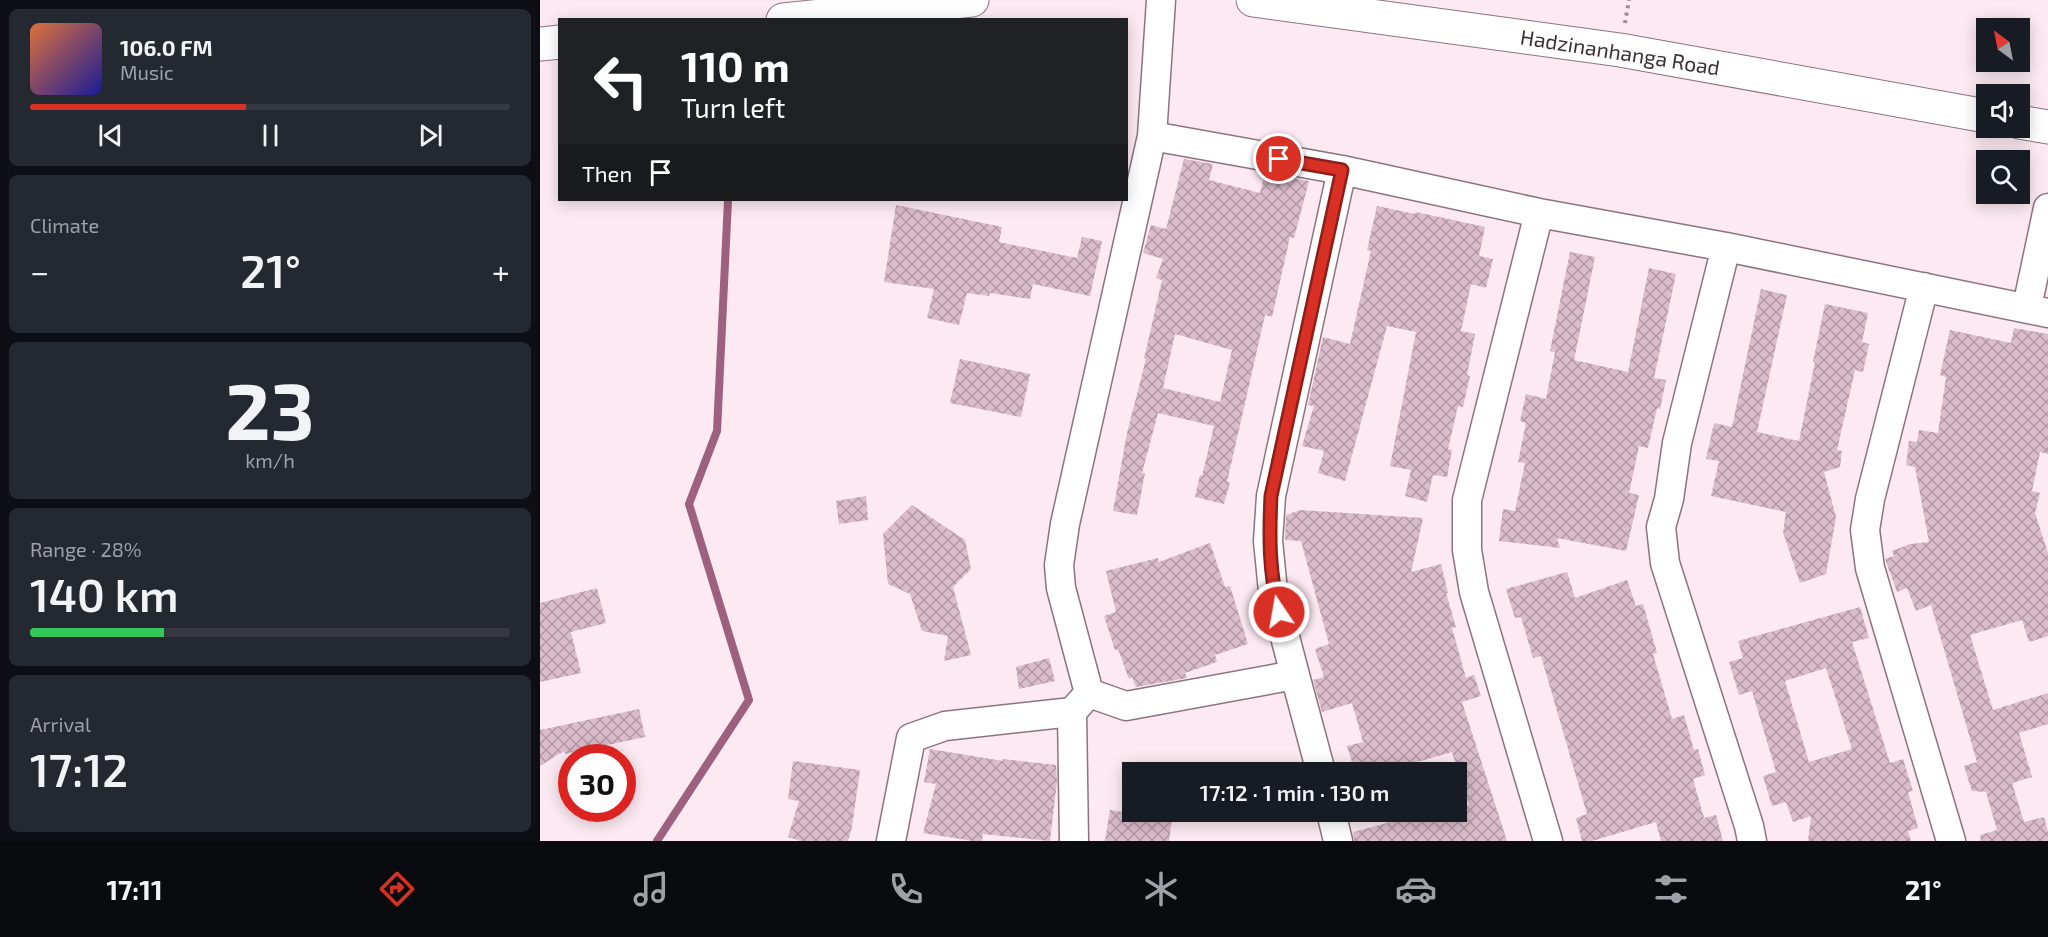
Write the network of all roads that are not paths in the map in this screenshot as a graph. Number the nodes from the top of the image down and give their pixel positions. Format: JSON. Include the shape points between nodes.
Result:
{"nodes":[{"id":1,"x":972,"y":0,"type":"edge"},
{"id":2,"x":1161,"y":0,"type":"edge"},
{"id":3,"x":1253,"y":0,"type":"edge"},
{"id":4,"x":802,"y":18,"type":"edge"},
{"id":5,"x":558,"y":42,"type":"edge"},
{"id":6,"x":540,"y":45,"type":"edge"},
{"id":7,"x":1976,"y":114,"type":"edge"},
{"id":8,"x":2030,"y":124,"type":"edge"},
{"id":9,"x":2048,"y":128,"type":"edge"},
{"id":10,"x":1152,"y":136,"type":"junction"},
{"id":11,"x":1342,"y":170,"type":"junction"},
{"id":12,"x":2048,"y":208,"type":"edge"},
{"id":13,"x":1539,"y":213,"type":"junction"},
{"id":14,"x":1726,"y":247,"type":"junction"},
{"id":15,"x":1924,"y":287,"type":"junction"},
{"id":16,"x":2037,"y":310,"type":"edge"},
{"id":17,"x":1295,"y":675,"type":"junction"},
{"id":18,"x":1080,"y":702,"type":"junction"},
{"id":19,"x":1318,"y":762,"type":"edge"},
{"id":20,"x":1333,"y":822,"type":"edge"},
{"id":21,"x":891,"y":841,"type":"edge"},
{"id":22,"x":1074,"y":841,"type":"edge"},
{"id":23,"x":1338,"y":841,"type":"edge"},
{"id":24,"x":1548,"y":841,"type":"edge"},
{"id":25,"x":1752,"y":841,"type":"edge"},
{"id":26,"x":1951,"y":841,"type":"edge"}],
"edges":[{"from":1,"to":4,"type":"street"},
{"from":2,"to":10,"type":"street"},
{"from":3,"to":7,"type":"street","name":"Hadzinanhanga Road","via":[[1620,50]]},
{"from":5,"to":6,"type":"street"},
{"from":8,"to":9,"type":"street"},
{"from":10,"to":11,"type":"street"},
{"from":10,"to":18,"type":"street","via":[[1059,565]]},
{"from":11,"to":13,"type":"street"},
{"from":11,"to":17,"type":"street","via":[[1271,496],[1268,541],[1274,591]]},
{"from":12,"to":16,"type":"street"},
{"from":13,"to":14,"type":"street"},
{"from":13,"to":24,"type":"street","via":[[1467,500],[1467,550],[1474,592]]},
{"from":14,"to":15,"type":"street"},
{"from":14,"to":25,"type":"street","via":[[1677,443],[1661,527],[1665,563]]},
{"from":15,"to":16,"type":"street"},
{"from":15,"to":26,"type":"street","via":[[1865,530],[1870,568]]},
{"from":17,"to":18,"type":"street","via":[[1126,706]]},
{"from":17,"to":19,"type":"street"},
{"from":18,"to":21,"type":"street","via":[[945,726],[911,738]]},
{"from":18,"to":22,"type":"street"},
{"from":20,"to":23,"type":"street"}]}
